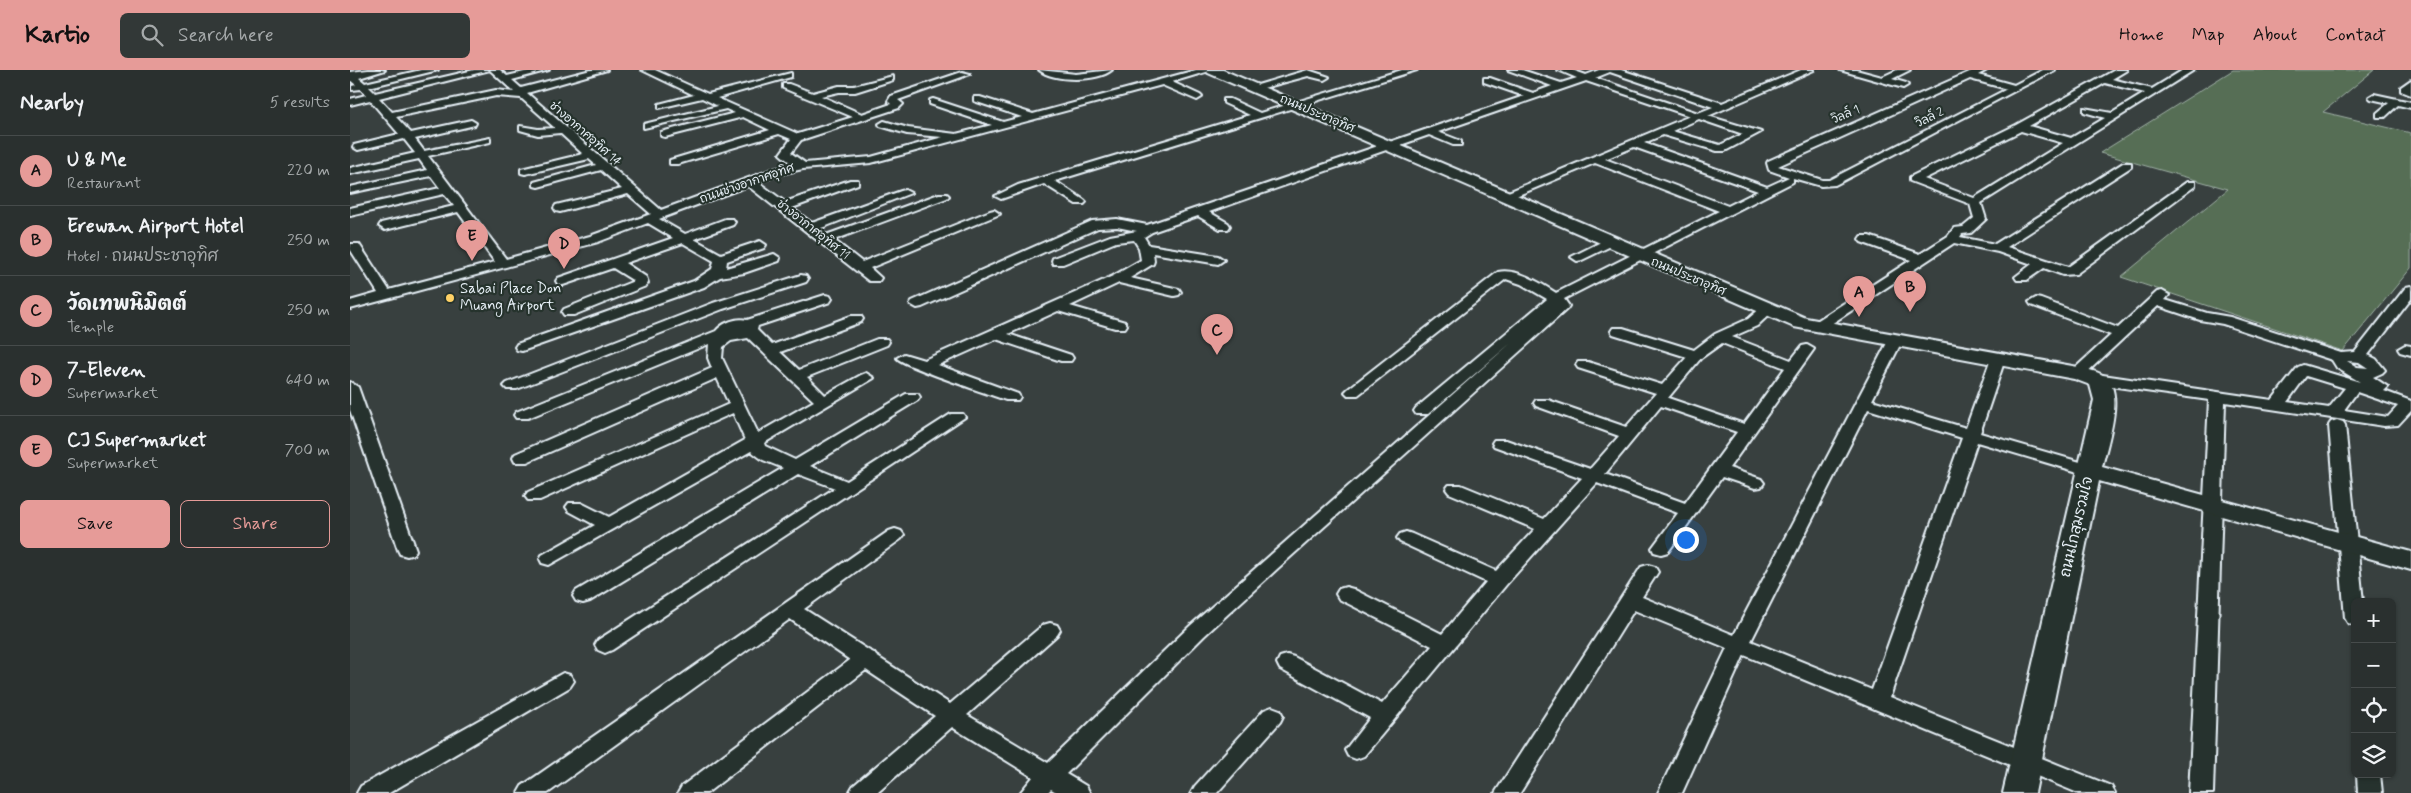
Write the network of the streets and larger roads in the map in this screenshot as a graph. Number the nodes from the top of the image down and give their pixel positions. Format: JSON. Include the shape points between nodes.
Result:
{"nodes":[{"id":1,"x":380,"y":70,"type":"edge"},
{"id":2,"x":433,"y":70,"type":"edge"},
{"id":3,"x":486,"y":70,"type":"edge"},
{"id":4,"x":495,"y":70,"type":"edge"},
{"id":5,"x":544,"y":70,"type":"edge"},
{"id":6,"x":602,"y":70,"type":"edge"},
{"id":7,"x":647,"y":70,"type":"edge"},
{"id":8,"x":674,"y":70,"type":"edge"},
{"id":9,"x":1044,"y":70,"type":"edge"},
{"id":10,"x":1107,"y":70,"type":"edge"},
{"id":11,"x":1207,"y":70,"type":"edge"},
{"id":12,"x":1212,"y":70,"type":"edge"},
{"id":13,"x":1412,"y":70,"type":"edge"},
{"id":14,"x":1513,"y":70,"type":"edge"},
{"id":15,"x":1563,"y":70,"type":"edge"},
{"id":16,"x":1608,"y":70,"type":"edge"},
{"id":17,"x":1612,"y":70,"type":"edge"},
{"id":18,"x":1809,"y":70,"type":"edge"},
{"id":19,"x":1845,"y":70,"type":"edge"},
{"id":20,"x":1905,"y":70,"type":"edge"},
{"id":21,"x":1982,"y":70,"type":"edge"},
{"id":22,"x":2050,"y":70,"type":"edge"},
{"id":23,"x":2122,"y":70,"type":"edge"},
{"id":24,"x":2189,"y":70,"type":"edge"},
{"id":25,"x":657,"y":74,"type":"junction"},
{"id":26,"x":965,"y":74,"type":"dead end"},
{"id":27,"x":351,"y":76,"type":"edge"},
{"id":28,"x":788,"y":76,"type":"dead end"},
{"id":29,"x":1970,"y":76,"type":"junction"},
{"id":30,"x":1069,"y":77,"type":"junction"},
{"id":31,"x":1324,"y":77,"type":"dead end"},
{"id":32,"x":890,"y":78,"type":"dead end"},
{"id":33,"x":1585,"y":78,"type":"junction"},
{"id":34,"x":506,"y":79,"type":"junction"},
{"id":35,"x":1487,"y":80,"type":"dead end"},
{"id":36,"x":1882,"y":80,"type":"junction"},
{"id":37,"x":2104,"y":80,"type":"junction"},
{"id":38,"x":1163,"y":82,"type":"junction"},
{"id":39,"x":2411,"y":83,"type":"edge"},
{"id":40,"x":1050,"y":84,"type":"dead end"},
{"id":41,"x":1903,"y":85,"type":"dead end"},
{"id":42,"x":363,"y":86,"type":"junction"},
{"id":43,"x":786,"y":86,"type":"dead end"},
{"id":44,"x":1560,"y":86,"type":"junction"},
{"id":45,"x":1256,"y":87,"type":"junction"},
{"id":46,"x":2015,"y":88,"type":"junction"},
{"id":47,"x":350,"y":89,"type":"edge"},
{"id":48,"x":2154,"y":92,"type":"junction"},
{"id":49,"x":2411,"y":92,"type":"edge"},
{"id":50,"x":520,"y":93,"type":"junction"},
{"id":51,"x":707,"y":96,"type":"junction"},
{"id":52,"x":812,"y":96,"type":"junction"},
{"id":53,"x":1533,"y":96,"type":"junction"},
{"id":54,"x":373,"y":97,"type":"junction"},
{"id":55,"x":1197,"y":97,"type":"dead end"},
{"id":56,"x":2374,"y":97,"type":"dead end"},
{"id":57,"x":977,"y":99,"type":"dead end"},
{"id":58,"x":1227,"y":101,"type":"dead end"},
{"id":59,"x":350,"y":102,"type":"edge"},
{"id":60,"x":933,"y":102,"type":"dead end"},
{"id":61,"x":2396,"y":102,"type":"junction"},
{"id":62,"x":1295,"y":105,"type":"junction"},
{"id":63,"x":2411,"y":105,"type":"edge"},
{"id":64,"x":662,"y":106,"type":"dead end"},
{"id":65,"x":728,"y":106,"type":"junction"},
{"id":66,"x":1721,"y":106,"type":"junction"},
{"id":67,"x":2088,"y":110,"type":"dead end"},
{"id":68,"x":744,"y":114,"type":"junction"},
{"id":69,"x":2381,"y":115,"type":"dead end"},
{"id":70,"x":389,"y":116,"type":"junction"},
{"id":71,"x":1259,"y":116,"type":"junction"},
{"id":72,"x":1696,"y":116,"type":"junction"},
{"id":73,"x":862,"y":117,"type":"junction"},
{"id":74,"x":1033,"y":117,"type":"junction"},
{"id":75,"x":2114,"y":117,"type":"junction"},
{"id":76,"x":754,"y":120,"type":"junction"},
{"id":77,"x":471,"y":123,"type":"dead end"},
{"id":78,"x":884,"y":124,"type":"dead end"},
{"id":79,"x":1003,"y":125,"type":"junction"},
{"id":80,"x":648,"y":126,"type":"dead end"},
{"id":81,"x":2020,"y":127,"type":"junction"},
{"id":82,"x":524,"y":128,"type":"dead end"},
{"id":83,"x":562,"y":130,"type":"junction"},
{"id":84,"x":780,"y":130,"type":"junction"},
{"id":85,"x":1662,"y":131,"type":"junction"},
{"id":86,"x":1429,"y":132,"type":"junction"},
{"id":87,"x":665,"y":134,"type":"dead end"},
{"id":88,"x":696,"y":136,"type":"dead end"},
{"id":89,"x":963,"y":136,"type":"junction"},
{"id":90,"x":410,"y":138,"type":"junction"},
{"id":91,"x":798,"y":138,"type":"junction"},
{"id":92,"x":486,"y":140,"type":"dead end"},
{"id":93,"x":2072,"y":142,"type":"junction"},
{"id":94,"x":1457,"y":143,"type":"dead end"},
{"id":95,"x":1634,"y":143,"type":"junction"},
{"id":96,"x":1389,"y":145,"type":"junction"},
{"id":97,"x":358,"y":147,"type":"dead end"},
{"id":98,"x":377,"y":151,"type":"dead end"},
{"id":99,"x":422,"y":154,"type":"junction"},
{"id":100,"x":590,"y":155,"type":"junction"},
{"id":101,"x":1594,"y":159,"type":"junction"},
{"id":102,"x":674,"y":162,"type":"dead end"},
{"id":103,"x":2127,"y":165,"type":"dead end"},
{"id":104,"x":603,"y":166,"type":"junction"},
{"id":105,"x":803,"y":166,"type":"junction"},
{"id":106,"x":350,"y":171,"type":"edge"},
{"id":107,"x":525,"y":171,"type":"dead end"},
{"id":108,"x":434,"y":172,"type":"junction"},
{"id":109,"x":1789,"y":180,"type":"dead end"},
{"id":110,"x":1047,"y":181,"type":"junction"},
{"id":111,"x":751,"y":182,"type":"junction"},
{"id":112,"x":854,"y":182,"type":"dead end"},
{"id":113,"x":538,"y":184,"type":"dead end"},
{"id":114,"x":1821,"y":184,"type":"joint"},
{"id":115,"x":2191,"y":184,"type":"dead end"},
{"id":116,"x":449,"y":189,"type":"junction"},
{"id":117,"x":350,"y":190,"type":"edge"},
{"id":118,"x":630,"y":190,"type":"junction"},
{"id":119,"x":1768,"y":191,"type":"junction"},
{"id":120,"x":905,"y":193,"type":"dead end"},
{"id":121,"x":943,"y":196,"type":"dead end"},
{"id":122,"x":1001,"y":196,"type":"dead end"},
{"id":123,"x":1505,"y":197,"type":"junction"},
{"id":124,"x":1080,"y":202,"type":"dead end"},
{"id":125,"x":1975,"y":202,"type":"junction"},
{"id":126,"x":784,"y":207,"type":"junction"},
{"id":127,"x":462,"y":208,"type":"junction"},
{"id":128,"x":560,"y":208,"type":"dead end"},
{"id":129,"x":1730,"y":211,"type":"junction"},
{"id":130,"x":350,"y":212,"type":"edge"},
{"id":131,"x":1200,"y":212,"type":"junction"},
{"id":132,"x":994,"y":214,"type":"dead end"},
{"id":133,"x":654,"y":217,"type":"junction"},
{"id":134,"x":729,"y":222,"type":"dead end"},
{"id":135,"x":385,"y":226,"type":"dead end"},
{"id":136,"x":1224,"y":226,"type":"dead end"},
{"id":137,"x":811,"y":228,"type":"junction"},
{"id":138,"x":1955,"y":235,"type":"junction"},
{"id":139,"x":684,"y":238,"type":"junction"},
{"id":140,"x":1143,"y":238,"type":"junction"},
{"id":141,"x":826,"y":239,"type":"junction"},
{"id":142,"x":1865,"y":239,"type":"dead end"},
{"id":143,"x":1609,"y":242,"type":"junction"},
{"id":144,"x":760,"y":245,"type":"dead end"},
{"id":145,"x":355,"y":247,"type":"dead end"},
{"id":146,"x":2001,"y":249,"type":"junction"},
{"id":147,"x":1577,"y":256,"type":"dead end"},
{"id":148,"x":1641,"y":256,"type":"junction"},
{"id":149,"x":774,"y":258,"type":"dead end"},
{"id":150,"x":720,"y":259,"type":"junction"},
{"id":151,"x":1921,"y":259,"type":"junction"},
{"id":152,"x":1218,"y":260,"type":"dead end"},
{"id":153,"x":1058,"y":261,"type":"dead end"},
{"id":154,"x":615,"y":263,"type":"junction"},
{"id":155,"x":2043,"y":263,"type":"junction"},
{"id":156,"x":503,"y":264,"type":"junction"},
{"id":157,"x":861,"y":267,"type":"junction"},
{"id":158,"x":718,"y":273,"type":"junction"},
{"id":159,"x":2022,"y":276,"type":"dead end"},
{"id":160,"x":874,"y":278,"type":"dead end"},
{"id":161,"x":1118,"y":278,"type":"junction"},
{"id":162,"x":802,"y":279,"type":"dead end"},
{"id":163,"x":563,"y":281,"type":"dead end"},
{"id":164,"x":699,"y":284,"type":"junction"},
{"id":165,"x":2411,"y":290,"type":"edge"},
{"id":166,"x":1174,"y":292,"type":"dead end"},
{"id":167,"x":386,"y":296,"type":"junction"},
{"id":168,"x":1556,"y":298,"type":"junction"},
{"id":169,"x":825,"y":299,"type":"dead end"},
{"id":170,"x":2036,"y":302,"type":"dead end"},
{"id":171,"x":917,"y":304,"type":"dead end"},
{"id":172,"x":350,"y":305,"type":"edge"},
{"id":173,"x":718,"y":306,"type":"junction"},
{"id":174,"x":1057,"y":306,"type":"junction"},
{"id":175,"x":569,"y":312,"type":"dead end"},
{"id":176,"x":1764,"y":312,"type":"junction"},
{"id":177,"x":856,"y":319,"type":"dead end"},
{"id":178,"x":1120,"y":325,"type":"dead end"},
{"id":179,"x":1817,"y":327,"type":"junction"},
{"id":180,"x":737,"y":330,"type":"junction"},
{"id":181,"x":1618,"y":331,"type":"dead end"},
{"id":182,"x":2119,"y":333,"type":"junction"},
{"id":183,"x":994,"y":334,"type":"junction"},
{"id":184,"x":1720,"y":337,"type":"junction"},
{"id":185,"x":1895,"y":341,"type":"junction"},
{"id":186,"x":882,"y":342,"type":"dead end"},
{"id":187,"x":522,"y":346,"type":"dead end"},
{"id":188,"x":1807,"y":349,"type":"dead end"},
{"id":189,"x":769,"y":351,"type":"junction"},
{"id":190,"x":1696,"y":355,"type":"junction"},
{"id":191,"x":904,"y":358,"type":"dead end"},
{"id":192,"x":1066,"y":358,"type":"dead end"},
{"id":193,"x":1998,"y":359,"type":"junction"},
{"id":194,"x":1583,"y":365,"type":"dead end"},
{"id":195,"x":924,"y":366,"type":"junction"},
{"id":196,"x":1794,"y":366,"type":"junction"},
{"id":197,"x":720,"y":371,"type":"junction"},
{"id":198,"x":2357,"y":372,"type":"junction"},
{"id":199,"x":796,"y":376,"type":"junction"},
{"id":200,"x":2087,"y":376,"type":"junction"},
{"id":201,"x":866,"y":378,"type":"dead end"},
{"id":202,"x":512,"y":386,"type":"dead end"},
{"id":203,"x":350,"y":387,"type":"edge"},
{"id":204,"x":1353,"y":392,"type":"dead end"},
{"id":205,"x":1661,"y":396,"type":"junction"},
{"id":206,"x":912,"y":397,"type":"dead end"},
{"id":207,"x":1012,"y":397,"type":"dead end"},
{"id":208,"x":2217,"y":397,"type":"junction"},
{"id":209,"x":2411,"y":397,"type":"edge"},
{"id":210,"x":823,"y":402,"type":"junction"},
{"id":211,"x":1542,"y":403,"type":"dead end"},
{"id":212,"x":1864,"y":403,"type":"junction"},
{"id":213,"x":737,"y":406,"type":"junction"},
{"id":214,"x":2276,"y":406,"type":"junction"},
{"id":215,"x":1422,"y":410,"type":"dead end"},
{"id":216,"x":522,"y":415,"type":"dead end"},
{"id":217,"x":957,"y":417,"type":"dead end"},
{"id":218,"x":2335,"y":420,"type":"junction"},
{"id":219,"x":1746,"y":430,"type":"junction"},
{"id":220,"x":1630,"y":434,"type":"junction"},
{"id":221,"x":1972,"y":436,"type":"junction"},
{"id":222,"x":752,"y":442,"type":"junction"},
{"id":223,"x":1500,"y":443,"type":"dead end"},
{"id":224,"x":520,"y":458,"type":"dead end"},
{"id":225,"x":795,"y":466,"type":"junction"},
{"id":226,"x":1718,"y":470,"type":"junction"},
{"id":227,"x":2088,"y":470,"type":"junction"},
{"id":228,"x":1594,"y":476,"type":"junction"},
{"id":229,"x":1755,"y":483,"type":"dead end"},
{"id":230,"x":847,"y":487,"type":"junction"},
{"id":231,"x":1455,"y":489,"type":"dead end"},
{"id":232,"x":534,"y":496,"type":"dead end"},
{"id":233,"x":2212,"y":505,"type":"junction"},
{"id":234,"x":575,"y":507,"type":"dead end"},
{"id":235,"x":1688,"y":510,"type":"junction"},
{"id":236,"x":609,"y":524,"type":"junction"},
{"id":237,"x":1546,"y":527,"type":"junction"},
{"id":238,"x":895,"y":535,"type":"dead end"},
{"id":239,"x":1406,"y":538,"type":"dead end"},
{"id":240,"x":2348,"y":542,"type":"junction"},
{"id":241,"x":1661,"y":548,"type":"dead end"},
{"id":242,"x":407,"y":550,"type":"dead end"},
{"id":243,"x":548,"y":559,"type":"dead end"},
{"id":244,"x":2411,"y":561,"type":"edge"},
{"id":245,"x":1648,"y":572,"type":"dead end"},
{"id":246,"x":1499,"y":580,"type":"junction"},
{"id":247,"x":1346,"y":594,"type":"dead end"},
{"id":248,"x":583,"y":596,"type":"dead end"},
{"id":249,"x":2353,"y":598,"type":"edge"},
{"id":250,"x":1629,"y":600,"type":"junction"},
{"id":251,"x":791,"y":610,"type":"junction"},
{"id":252,"x":1050,"y":630,"type":"dead end"},
{"id":253,"x":1445,"y":644,"type":"junction"},
{"id":254,"x":606,"y":645,"type":"dead end"},
{"id":255,"x":1739,"y":645,"type":"junction"},
{"id":256,"x":867,"y":658,"type":"junction"},
{"id":257,"x":1287,"y":663,"type":"dead end"},
{"id":258,"x":563,"y":681,"type":"dead end"},
{"id":259,"x":1878,"y":702,"type":"junction"},
{"id":260,"x":951,"y":716,"type":"junction"},
{"id":261,"x":1272,"y":716,"type":"dead end"},
{"id":262,"x":1386,"y":716,"type":"junction"},
{"id":263,"x":1356,"y":750,"type":"dead end"},
{"id":264,"x":2025,"y":761,"type":"junction"},
{"id":265,"x":1049,"y":776,"type":"junction"},
{"id":266,"x":2368,"y":778,"type":"edge"},
{"id":267,"x":369,"y":793,"type":"edge"},
{"id":268,"x":530,"y":793,"type":"edge"},
{"id":269,"x":690,"y":793,"type":"edge"},
{"id":270,"x":861,"y":793,"type":"edge"},
{"id":271,"x":1032,"y":793,"type":"edge"},
{"id":272,"x":1078,"y":793,"type":"edge"},
{"id":273,"x":1202,"y":793,"type":"edge"},
{"id":274,"x":1507,"y":793,"type":"edge"},
{"id":275,"x":1670,"y":793,"type":"edge"},
{"id":276,"x":2019,"y":793,"type":"edge"},
{"id":277,"x":2103,"y":793,"type":"edge"},
{"id":278,"x":2201,"y":793,"type":"edge"},
{"id":279,"x":2370,"y":793,"type":"edge"}],
"edges":[{"from":1,"to":27,"type":"street"},
{"from":2,"to":42,"type":"street"},
{"from":3,"to":54,"type":"street"},
{"from":4,"to":34,"type":"street","name":"ช่างอากาศอุทิศ 14"},
{"from":5,"to":34,"type":"street"},
{"from":6,"to":50,"type":"street"},
{"from":7,"to":25,"type":"street"},
{"from":8,"to":25,"type":"street"},
{"from":9,"to":30,"type":"street"},
{"from":10,"to":30,"type":"street","via":[[1086,77]]},
{"from":11,"to":38,"type":"street","name":"ถนนช่างอากาศอุทิศ"},
{"from":12,"to":45,"type":"street","name":"ถนนประชาอุทิศ"},
{"from":13,"to":62,"type":"street"},
{"from":14,"to":44,"type":"street"},
{"from":15,"to":33,"type":"street"},
{"from":16,"to":33,"type":"street"},
{"from":17,"to":66,"type":"street"},
{"from":18,"to":66,"type":"street"},
{"from":19,"to":36,"type":"street"},
{"from":20,"to":36,"type":"street"},
{"from":21,"to":29,"type":"street","name":"วิลล์ 1"},
{"from":22,"to":46,"type":"street","name":"วิลล์ 2"},
{"from":23,"to":37,"type":"street"},
{"from":24,"to":48,"type":"street"},
{"from":25,"to":51,"type":"street"},
{"from":26,"to":73,"type":"street","via":[[894,98],[892,101],[898,105]]},
{"from":27,"to":42,"type":"street"},
{"from":28,"to":51,"type":"street"},
{"from":29,"to":46,"type":"street"},
{"from":29,"to":114,"type":"street","name":"วิลล์ 1","via":[[1772,163],[1773,168]]},
{"from":30,"to":40,"type":"street"},
{"from":31,"to":45,"type":"street","via":[[1308,74]]},
{"from":32,"to":52,"type":"street","via":[[852,90],[839,89]]},
{"from":33,"to":44,"type":"street"},
{"from":33,"to":72,"type":"street"},
{"from":34,"to":50,"type":"street","name":"ช่างอากาศอุทิศ 14"},
{"from":35,"to":53,"type":"street"},
{"from":36,"to":41,"type":"street"},
{"from":37,"to":48,"type":"street"},
{"from":37,"to":81,"type":"street"},
{"from":38,"to":55,"type":"street"},
{"from":38,"to":74,"type":"street","name":"ถนนช่างอากาศอุทิศ"},
{"from":39,"to":49,"type":"street","via":[[2404,89]]},
{"from":42,"to":47,"type":"street"},
{"from":42,"to":54,"type":"street"},
{"from":43,"to":52,"type":"street"},
{"from":44,"to":53,"type":"street"},
{"from":45,"to":62,"type":"street","name":"ถนนประชาอุทิศ"},
{"from":46,"to":114,"type":"street","name":"วิลล์ 2","via":[[1831,183]]},
{"from":48,"to":75,"type":"street"},
{"from":50,"to":70,"type":"street","via":[[511,96],[502,92],[460,105]]},
{"from":50,"to":83,"type":"street","name":"ช่างอากาศอุทิศ 14"},
{"from":51,"to":64,"type":"street"},
{"from":51,"to":65,"type":"street"},
{"from":52,"to":73,"type":"street"},
{"from":53,"to":86,"type":"street"},
{"from":54,"to":59,"type":"street"},
{"from":54,"to":70,"type":"street"},
{"from":56,"to":61,"type":"street"},
{"from":57,"to":74,"type":"street"},
{"from":58,"to":71,"type":"street"},
{"from":60,"to":79,"type":"street"},
{"from":61,"to":63,"type":"street"},
{"from":61,"to":69,"type":"street"},
{"from":62,"to":71,"type":"street"},
{"from":62,"to":96,"type":"street","name":"ถนนประชาอุทิศ"},
{"from":65,"to":68,"type":"street"},
{"from":65,"to":80,"type":"street"},
{"from":66,"to":72,"type":"street"},
{"from":67,"to":75,"type":"street"},
{"from":68,"to":76,"type":"street"},
{"from":68,"to":87,"type":"street"},
{"from":70,"to":90,"type":"street"},
{"from":71,"to":110,"type":"street"},
{"from":72,"to":85,"type":"street"},
{"from":72,"to":85,"type":"street","via":[[1756,132],[1721,149]]},
{"from":73,"to":91,"type":"street"},
{"from":74,"to":79,"type":"street","name":"ถนนช่างอากาศอุทิศ"},
{"from":75,"to":93,"type":"street"},
{"from":76,"to":84,"type":"street"},
{"from":76,"to":88,"type":"street"},
{"from":77,"to":90,"type":"street"},
{"from":78,"to":89,"type":"street","via":[[907,131]]},
{"from":79,"to":89,"type":"street","name":"ถนนช่างอากาศอุทิศ"},
{"from":81,"to":93,"type":"street"},
{"from":81,"to":125,"type":"street","via":[[1914,179]]},
{"from":82,"to":83,"type":"street","via":[[541,133]]},
{"from":83,"to":100,"type":"street","name":"ช่างอากาศอุทิศ 14"},
{"from":84,"to":91,"type":"street"},
{"from":84,"to":102,"type":"street"},
{"from":85,"to":95,"type":"street"},
{"from":86,"to":94,"type":"street"},
{"from":86,"to":96,"type":"street"},
{"from":89,"to":105,"type":"street","name":"ถนนช่างอากาศอุทิศ","via":[[871,160]]},
{"from":90,"to":97,"type":"street"},
{"from":90,"to":98,"type":"street"},
{"from":90,"to":99,"type":"street"},
{"from":91,"to":105,"type":"street","via":[[786,154]]},
{"from":92,"to":99,"type":"street"},
{"from":93,"to":125,"type":"street"},
{"from":95,"to":101,"type":"street"},
{"from":95,"to":119,"type":"street"},
{"from":96,"to":123,"type":"street","name":"ถนนประชาอุทิศ"},
{"from":96,"to":131,"type":"street"},
{"from":99,"to":106,"type":"street"},
{"from":99,"to":108,"type":"street"},
{"from":100,"to":104,"type":"street","name":"ช่างอากาศอุทิศ 14"},
{"from":100,"to":107,"type":"street"},
{"from":101,"to":123,"type":"street"},
{"from":101,"to":129,"type":"street"},
{"from":103,"to":146,"type":"street","via":[[2000,246]]},
{"from":104,"to":113,"type":"street"},
{"from":104,"to":118,"type":"street","name":"ช่างอากาศอุทิศ 14"},
{"from":105,"to":111,"type":"street","name":"ถนนช่างอากาศอุทิศ","via":[[777,171]]},
{"from":108,"to":116,"type":"street"},
{"from":108,"to":117,"type":"street"},
{"from":109,"to":119,"type":"street"},
{"from":110,"to":122,"type":"street"},
{"from":110,"to":124,"type":"street"},
{"from":111,"to":126,"type":"street","name":"ช่างอากาศอุทิศ 11"},
{"from":111,"to":133,"type":"street","name":"ถนนช่างอากาศอุทิศ"},
{"from":112,"to":126,"type":"street"},
{"from":115,"to":155,"type":"street","via":[[2071,271]]},
{"from":116,"to":127,"type":"street"},
{"from":116,"to":130,"type":"street"},
{"from":118,"to":128,"type":"street"},
{"from":118,"to":133,"type":"street","name":"ช่างอากาศอุทิศ 14"},
{"from":119,"to":129,"type":"street"},
{"from":120,"to":137,"type":"street"},
{"from":121,"to":141,"type":"street"},
{"from":123,"to":143,"type":"street","name":"ถนนประชาอุทิศ"},
{"from":125,"to":138,"type":"street","via":[[1980,220]]},
{"from":126,"to":137,"type":"street","name":"ช่างอากาศอุทิศ 11"},
{"from":127,"to":135,"type":"street"},
{"from":127,"to":156,"type":"street"},
{"from":129,"to":148,"type":"street"},
{"from":131,"to":136,"type":"street"},
{"from":131,"to":140,"type":"street"},
{"from":132,"to":157,"type":"street"},
{"from":133,"to":139,"type":"street","name":"ช่างอากาศอุทิศ 14"},
{"from":133,"to":156,"type":"street","name":"ถนนช่างอากาศอุทิศ","via":[[594,239]]},
{"from":134,"to":139,"type":"street"},
{"from":137,"to":141,"type":"street","name":"ช่างอากาศอุทิศ 11"},
{"from":138,"to":146,"type":"street"},
{"from":138,"to":151,"type":"street"},
{"from":139,"to":150,"type":"street","name":"ช่างอากาศอุทิศ 14"},
{"from":139,"to":154,"type":"street"},
{"from":140,"to":152,"type":"street"},
{"from":140,"to":153,"type":"street","via":[[1114,239]]},
{"from":140,"to":161,"type":"street","via":[[1148,261]]},
{"from":140,"to":171,"type":"street","via":[[1117,223],[1096,224]]},
{"from":141,"to":157,"type":"street","name":"ช่างอากาศอุทิศ 11"},
{"from":142,"to":151,"type":"street"},
{"from":143,"to":147,"type":"street"},
{"from":143,"to":148,"type":"street","name":"ถนนประชาอุทิศ"},
{"from":144,"to":150,"type":"street"},
{"from":145,"to":167,"type":"street"},
{"from":146,"to":155,"type":"street"},
{"from":148,"to":168,"type":"street"},
{"from":148,"to":176,"type":"street","name":"ถนนประชาอุทิศ"},
{"from":149,"to":158,"type":"street","via":[[739,270]]},
{"from":150,"to":158,"type":"street"},
{"from":151,"to":179,"type":"street"},
{"from":154,"to":163,"type":"street"},
{"from":154,"to":175,"type":"street","via":[[641,280],[640,283]]},
{"from":155,"to":159,"type":"street"},
{"from":156,"to":167,"type":"street","name":"ถนนช่างอากาศอุทิศ"},
{"from":157,"to":160,"type":"street","name":"ช่างอากาศอุทิศ 11"},
{"from":158,"to":164,"type":"street"},
{"from":161,"to":166,"type":"street"},
{"from":161,"to":174,"type":"street"},
{"from":162,"to":173,"type":"street"},
{"from":164,"to":173,"type":"street"},
{"from":164,"to":187,"type":"street"},
{"from":165,"to":198,"type":"street"},
{"from":167,"to":172,"type":"street","name":"ถนนช่างอากาศอุทิศ"},
{"from":168,"to":204,"type":"street","via":[[1513,276],[1503,275]]},
{"from":168,"to":215,"type":"street"},
{"from":168,"to":265,"type":"street","via":[[1562,306],[1558,310],[1270,564]]},
{"from":169,"to":180,"type":"street"},
{"from":170,"to":182,"type":"street"},
{"from":173,"to":180,"type":"street"},
{"from":173,"to":202,"type":"street"},
{"from":174,"to":178,"type":"street"},
{"from":174,"to":183,"type":"street"},
{"from":176,"to":179,"type":"street","name":"ถนนประชาอุทิศ"},
{"from":176,"to":184,"type":"street","via":[[1752,323]]},
{"from":177,"to":189,"type":"street"},
{"from":179,"to":185,"type":"street","name":"ถนนประชาอุทิศ"},
{"from":180,"to":189,"type":"street"},
{"from":180,"to":197,"type":"street","via":[[716,345],[714,350]]},
{"from":180,"to":216,"type":"street"},
{"from":181,"to":190,"type":"street"},
{"from":182,"to":198,"type":"street","via":[[2159,298],[2205,317],[2225,320],[2340,358]]},
{"from":182,"to":200,"type":"street"},
{"from":183,"to":192,"type":"street"},
{"from":183,"to":195,"type":"street"},
{"from":184,"to":190,"type":"street"},
{"from":184,"to":196,"type":"street"},
{"from":185,"to":193,"type":"street","name":"ถนนประชาอุทิศ"},
{"from":185,"to":212,"type":"street"},
{"from":186,"to":199,"type":"street"},
{"from":188,"to":196,"type":"street"},
{"from":189,"to":199,"type":"street"},
{"from":190,"to":205,"type":"street"},
{"from":191,"to":195,"type":"street"},
{"from":193,"to":200,"type":"street","name":"ถนนประชาอุทิศ"},
{"from":193,"to":221,"type":"street"},
{"from":194,"to":205,"type":"street"},
{"from":195,"to":207,"type":"street"},
{"from":196,"to":219,"type":"street"},
{"from":197,"to":213,"type":"street"},
{"from":197,"to":224,"type":"street"},
{"from":198,"to":209,"type":"street","via":[[2370,382]]},
{"from":198,"to":214,"type":"street","via":[[2303,370]]},
{"from":198,"to":218,"type":"street"},
{"from":198,"to":218,"type":"street","via":[[2406,407],[2392,422]]},
{"from":199,"to":210,"type":"street"},
{"from":200,"to":208,"type":"street"},
{"from":200,"to":227,"type":"street","via":[[2104,387],[2105,400]]},
{"from":201,"to":210,"type":"street"},
{"from":203,"to":242,"type":"street"},
{"from":205,"to":219,"type":"street"},
{"from":205,"to":220,"type":"street"},
{"from":206,"to":225,"type":"street"},
{"from":208,"to":214,"type":"street"},
{"from":208,"to":233,"type":"street"},
{"from":210,"to":222,"type":"street"},
{"from":211,"to":220,"type":"street"},
{"from":212,"to":221,"type":"street"},
{"from":212,"to":255,"type":"street"},
{"from":213,"to":222,"type":"street"},
{"from":213,"to":232,"type":"street"},
{"from":214,"to":218,"type":"street"},
{"from":217,"to":230,"type":"street"},
{"from":218,"to":240,"type":"street"},
{"from":219,"to":226,"type":"street"},
{"from":220,"to":228,"type":"street"},
{"from":221,"to":227,"type":"street"},
{"from":221,"to":259,"type":"street"},
{"from":222,"to":225,"type":"street","via":[[769,456]]},
{"from":222,"to":236,"type":"street"},
{"from":223,"to":228,"type":"street"},
{"from":225,"to":230,"type":"street"},
{"from":225,"to":248,"type":"street"},
{"from":226,"to":229,"type":"street"},
{"from":226,"to":235,"type":"street"},
{"from":227,"to":233,"type":"street","name":"ถนนโกสุมรวมใจ"},
{"from":227,"to":264,"type":"street","name":"ถนนโกสุมรวมใจ"},
{"from":228,"to":235,"type":"street"},
{"from":228,"to":237,"type":"street"},
{"from":230,"to":254,"type":"street"},
{"from":231,"to":237,"type":"street"},
{"from":233,"to":240,"type":"street","name":"ถนนโกสุมรวมใจ"},
{"from":233,"to":278,"type":"street"},
{"from":234,"to":236,"type":"street"},
{"from":235,"to":241,"type":"street"},
{"from":236,"to":243,"type":"street"},
{"from":237,"to":246,"type":"street"},
{"from":238,"to":251,"type":"street"},
{"from":239,"to":246,"type":"street"},
{"from":240,"to":244,"type":"street","name":"ถนนโกสุมรวมใจ"},
{"from":240,"to":249,"type":"street"},
{"from":245,"to":250,"type":"street"},
{"from":246,"to":253,"type":"street"},
{"from":247,"to":253,"type":"street"},
{"from":250,"to":255,"type":"street"},
{"from":250,"to":274,"type":"street"},
{"from":251,"to":256,"type":"street"},
{"from":251,"to":268,"type":"street"},
{"from":252,"to":260,"type":"street"},
{"from":253,"to":262,"type":"street"},
{"from":255,"to":259,"type":"street"},
{"from":255,"to":275,"type":"street"},
{"from":256,"to":260,"type":"street"},
{"from":256,"to":269,"type":"street"},
{"from":257,"to":262,"type":"street"},
{"from":258,"to":267,"type":"street"},
{"from":259,"to":264,"type":"street"},
{"from":260,"to":265,"type":"street"},
{"from":260,"to":270,"type":"street"},
{"from":261,"to":273,"type":"street"},
{"from":262,"to":263,"type":"street"},
{"from":264,"to":276,"type":"street","name":"ถนนโกสุมรวมใจ"},
{"from":264,"to":277,"type":"street"},
{"from":265,"to":271,"type":"street"},
{"from":265,"to":272,"type":"street"},
{"from":266,"to":279,"type":"street"}]}
